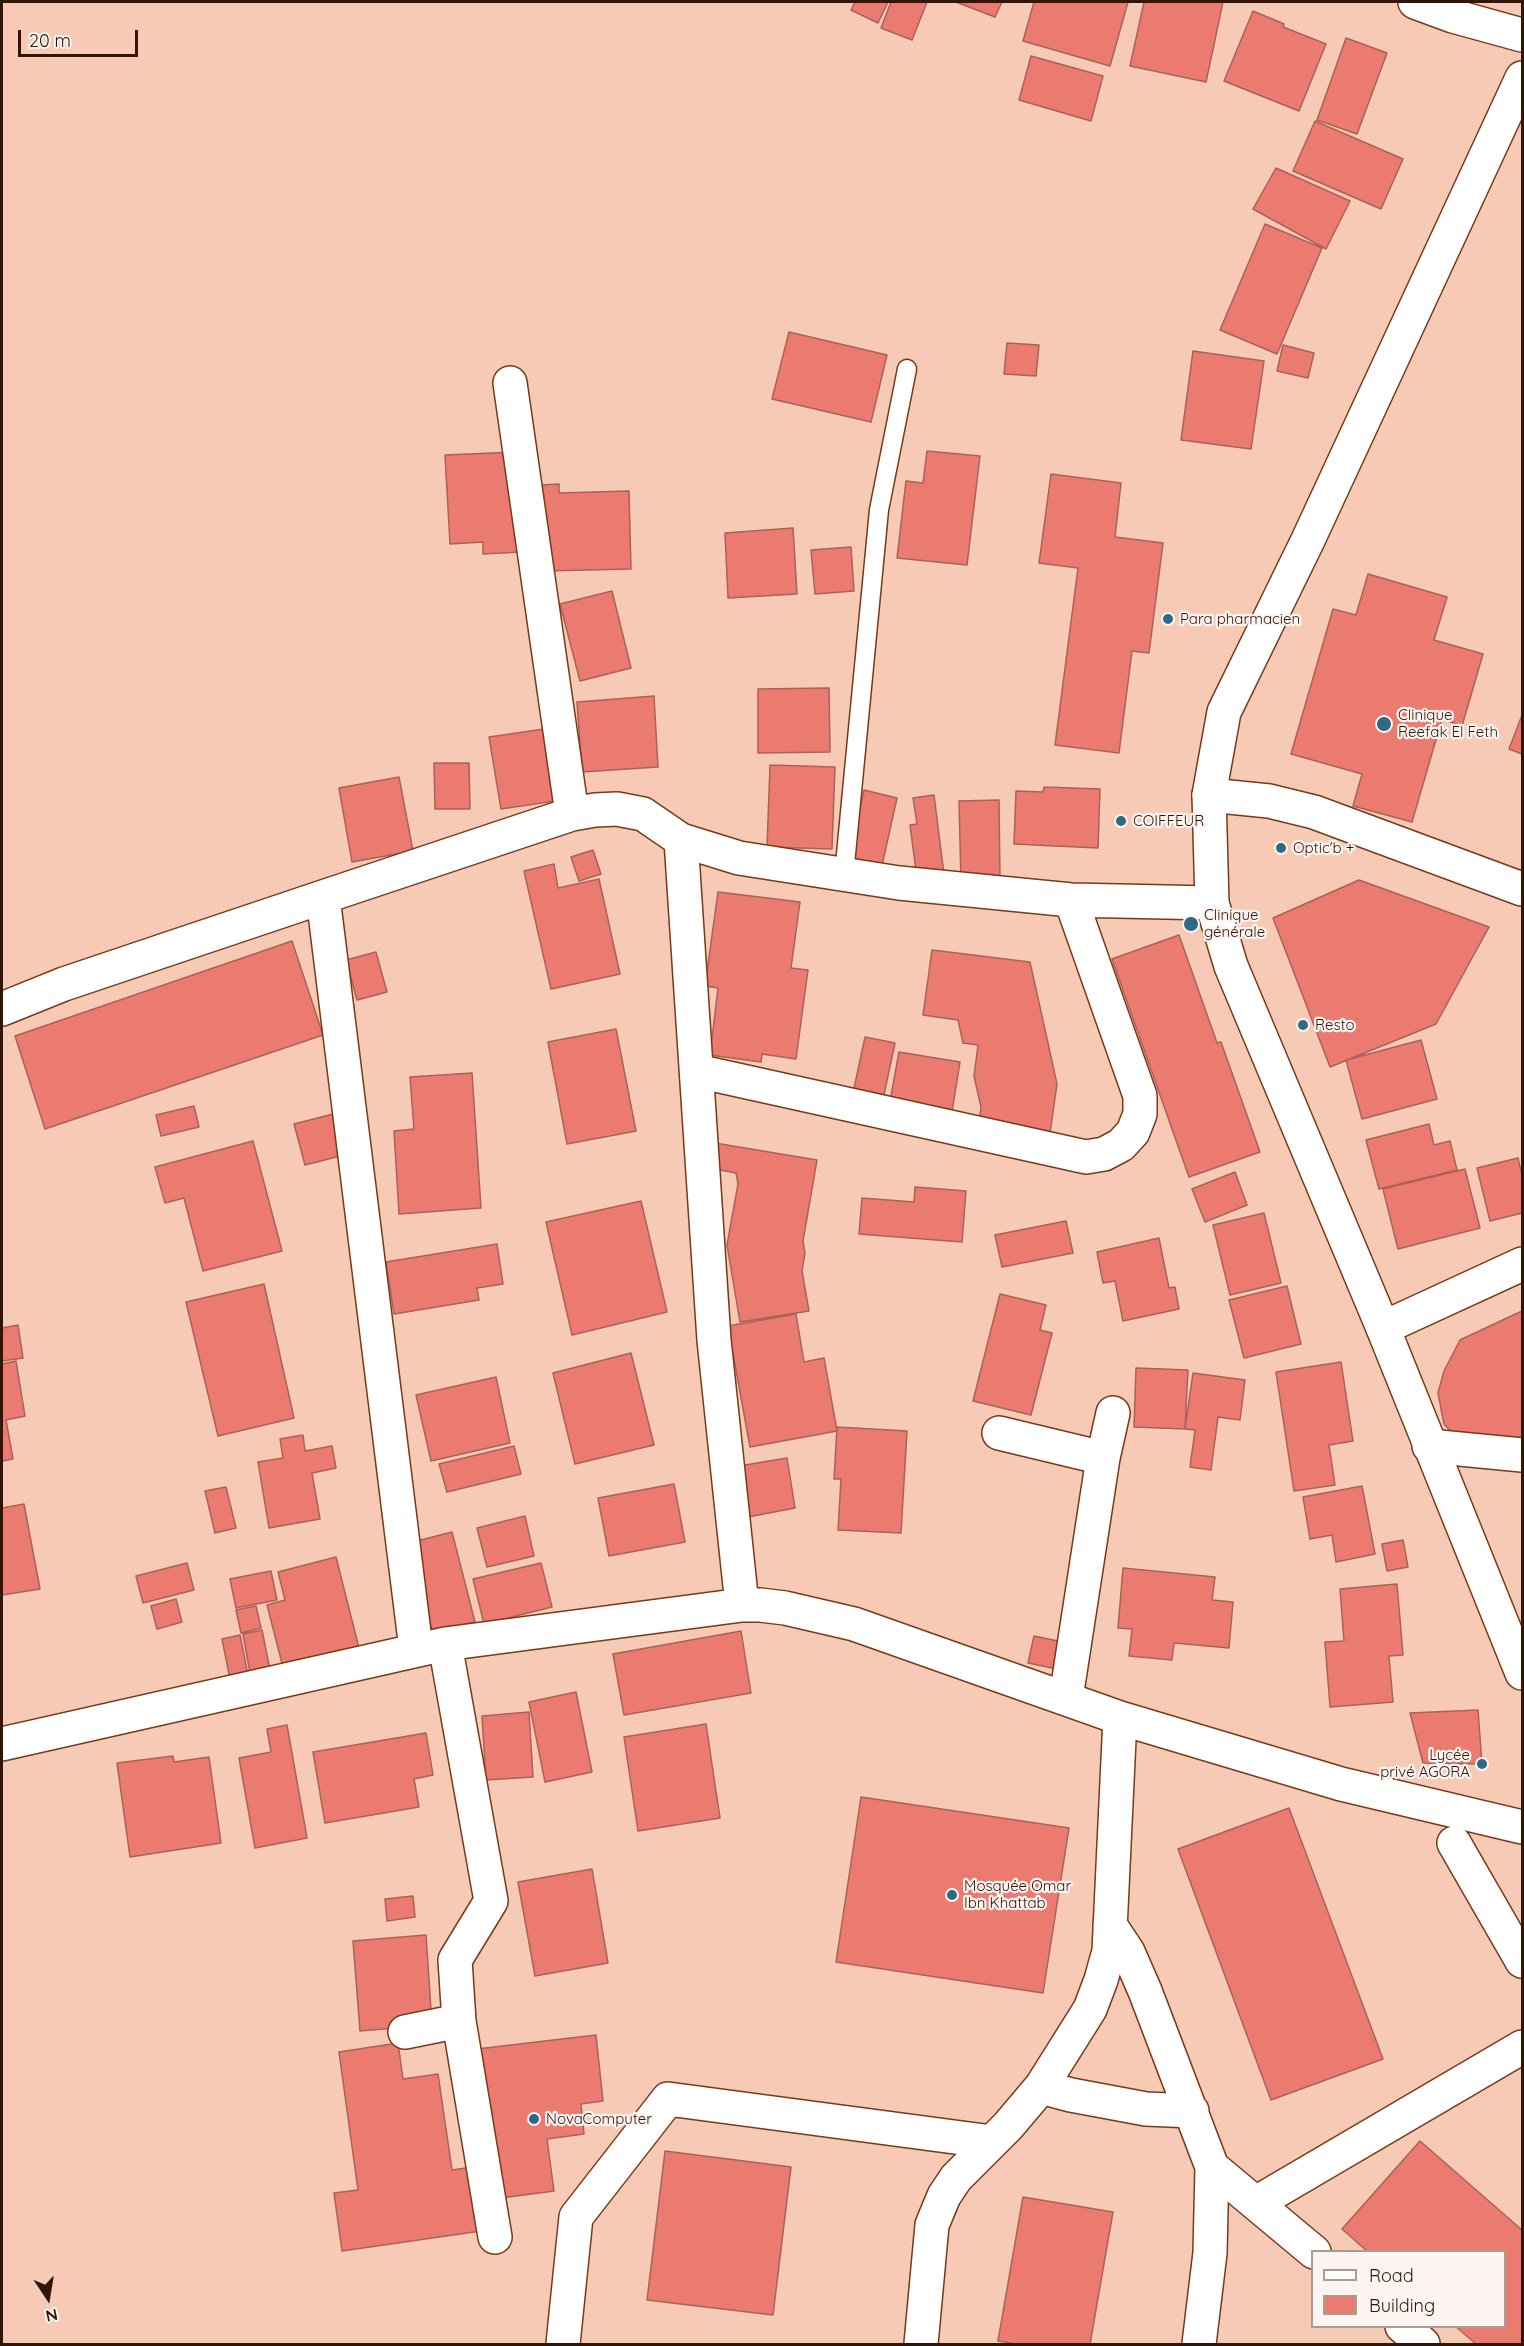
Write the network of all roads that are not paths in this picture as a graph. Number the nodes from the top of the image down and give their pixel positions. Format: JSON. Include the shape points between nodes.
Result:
{"nodes":[{"id":1,"x":1415,"y":2,"type":"edge"},
{"id":2,"x":1522,"y":35,"type":"edge"},
{"id":3,"x":1522,"y":78,"type":"edge"},
{"id":4,"x":907,"y":369,"type":"dead end"},
{"id":5,"x":510,"y":383,"type":"dead end"},
{"id":6,"x":1209,"y":795,"type":"junction"},
{"id":7,"x":572,"y":814,"type":"junction"},
{"id":8,"x":681,"y":840,"type":"junction"},
{"id":9,"x":844,"y":874,"type":"junction"},
{"id":10,"x":1522,"y":889,"type":"edge"},
{"id":11,"x":323,"y":897,"type":"junction"},
{"id":12,"x":1071,"y":900,"type":"junction"},
{"id":13,"x":1212,"y":903,"type":"junction"},
{"id":14,"x":2,"y":1009,"type":"edge"},
{"id":15,"x":697,"y":1071,"type":"junction"},
{"id":16,"x":1522,"y":1264,"type":"edge"},
{"id":17,"x":1383,"y":1328,"type":"junction"},
{"id":18,"x":1113,"y":1413,"type":"dead end"},
{"id":19,"x":999,"y":1433,"type":"dead end"},
{"id":20,"x":1430,"y":1446,"type":"junction"},
{"id":21,"x":1522,"y":1455,"type":"edge"},
{"id":22,"x":1103,"y":1458,"type":"junction"},
{"id":23,"x":742,"y":1605,"type":"junction"},
{"id":24,"x":430,"y":1646,"type":"junction"},
{"id":25,"x":1522,"y":1673,"type":"edge"},
{"id":26,"x":1066,"y":1698,"type":"junction"},
{"id":27,"x":1120,"y":1718,"type":"junction"},
{"id":28,"x":2,"y":1744,"type":"edge"},
{"id":29,"x":1522,"y":1827,"type":"edge"},
{"id":30,"x":1454,"y":1843,"type":"dead end"},
{"id":31,"x":1110,"y":1925,"type":"junction"},
{"id":32,"x":1522,"y":1961,"type":"edge"},
{"id":33,"x":459,"y":2020,"type":"junction"},
{"id":34,"x":405,"y":2032,"type":"dead end"},
{"id":35,"x":1522,"y":2047,"type":"edge"},
{"id":36,"x":1041,"y":2087,"type":"junction"},
{"id":37,"x":1192,"y":2111,"type":"junction"},
{"id":38,"x":992,"y":2142,"type":"junction"},
{"id":39,"x":1212,"y":2167,"type":"junction"},
{"id":40,"x":1256,"y":2203,"type":"junction"},
{"id":41,"x":495,"y":2237,"type":"dead end"},
{"id":42,"x":1312,"y":2250,"type":"edge"},
{"id":43,"x":1404,"y":2328,"type":"edge"},
{"id":44,"x":563,"y":2344,"type":"edge"},
{"id":45,"x":921,"y":2344,"type":"edge"},
{"id":46,"x":1199,"y":2344,"type":"edge"},
{"id":47,"x":1423,"y":2344,"type":"edge"}],
"edges":[{"from":1,"to":2,"type":"street"},
{"from":3,"to":6,"type":"street","via":[[1224,712]]},
{"from":4,"to":9,"type":"lane","via":[[879,510]]},
{"from":5,"to":7,"type":"street"},
{"from":6,"to":10,"type":"street","via":[[1269,801],[1314,812]]},
{"from":6,"to":13,"type":"street"},
{"from":7,"to":8,"type":"street","via":[[630,810],[643,814]]},
{"from":7,"to":11,"type":"street"},
{"from":8,"to":9,"type":"street","via":[[739,858]]},
{"from":8,"to":15,"type":"street"},
{"from":9,"to":12,"type":"street"},
{"from":11,"to":14,"type":"street","via":[[64,984]]},
{"from":11,"to":24,"type":"street"},
{"from":12,"to":13,"type":"street"},
{"from":12,"to":15,"type":"street","via":[[1140,1096],[1140,1114],[1133,1132],[1121,1145],[1104,1154],[1086,1157]]},
{"from":13,"to":17,"type":"street","via":[[1231,966]]},
{"from":15,"to":23,"type":"street","via":[[714,1340]]},
{"from":16,"to":17,"type":"street"},
{"from":17,"to":20,"type":"street"},
{"from":18,"to":22,"type":"street"},
{"from":19,"to":22,"type":"street"},
{"from":20,"to":21,"type":"street"},
{"from":20,"to":25,"type":"street"},
{"from":22,"to":26,"type":"street"},
{"from":23,"to":24,"type":"street"},
{"from":23,"to":26,"type":"street","via":[[785,1608],[854,1624]]},
{"from":24,"to":28,"type":"street"},
{"from":24,"to":33,"type":"street","via":[[491,1901],[455,1960]]},
{"from":26,"to":27,"type":"street"},
{"from":27,"to":29,"type":"street","via":[[1341,1784]]},
{"from":27,"to":31,"type":"street"},
{"from":30,"to":32,"type":"street"},
{"from":31,"to":36,"type":"street","via":[[1109,1951],[1090,2009]]},
{"from":31,"to":37,"type":"street","via":[[1141,1981]]},
{"from":33,"to":34,"type":"street"},
{"from":33,"to":41,"type":"street"},
{"from":35,"to":40,"type":"street"},
{"from":36,"to":37,"type":"street","via":[[1146,2109]]},
{"from":36,"to":38,"type":"street"},
{"from":37,"to":39,"type":"street"},
{"from":38,"to":44,"type":"street","via":[[668,2099],[576,2217]]},
{"from":38,"to":45,"type":"street","via":[[956,2178],[932,2225]]},
{"from":39,"to":40,"type":"street"},
{"from":39,"to":46,"type":"street","via":[[1210,2253]]},
{"from":40,"to":42,"type":"street"},
{"from":43,"to":47,"type":"street"}]}
